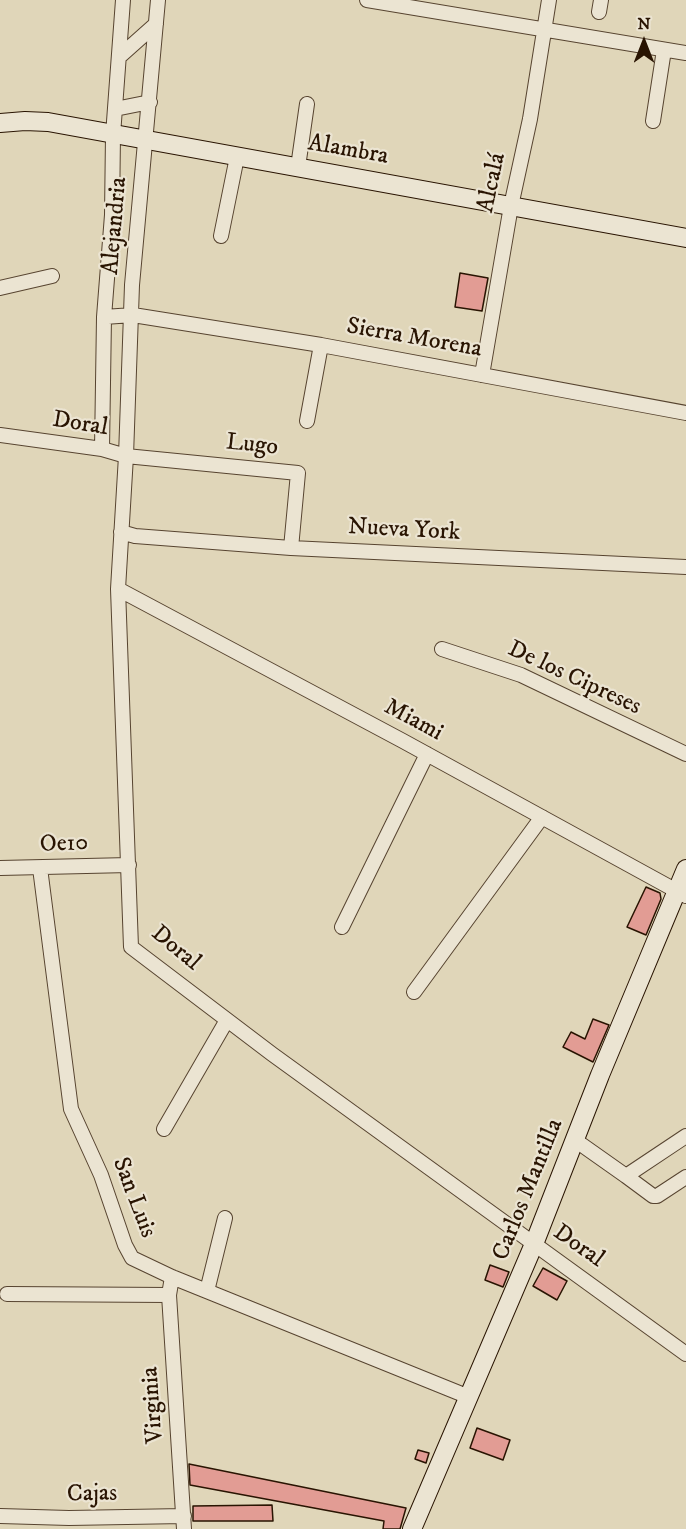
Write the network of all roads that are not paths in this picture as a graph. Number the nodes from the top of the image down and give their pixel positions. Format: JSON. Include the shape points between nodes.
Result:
{"nodes":[{"id":1,"x":123,"y":0,"type":"edge"},
{"id":2,"x":158,"y":0,"type":"edge"},
{"id":3,"x":367,"y":0,"type":"edge"},
{"id":4,"x":549,"y":0,"type":"edge"},
{"id":5,"x":156,"y":24,"type":"junction"},
{"id":6,"x":544,"y":28,"type":"junction"},
{"id":7,"x":664,"y":50,"type":"junction"},
{"id":8,"x":686,"y":53,"type":"edge"},
{"id":9,"x":119,"y":57,"type":"junction"},
{"id":10,"x":150,"y":102,"type":"junction"},
{"id":11,"x":307,"y":104,"type":"dead end"},
{"id":12,"x":115,"y":109,"type":"junction"},
{"id":13,"x":653,"y":121,"type":"dead end"},
{"id":14,"x":0,"y":123,"type":"edge"},
{"id":15,"x":113,"y":135,"type":"junction"},
{"id":16,"x":146,"y":140,"type":"junction"},
{"id":17,"x":237,"y":157,"type":"junction"},
{"id":18,"x":298,"y":167,"type":"junction"},
{"id":19,"x":510,"y":206,"type":"junction"},
{"id":20,"x":221,"y":236,"type":"dead end"},
{"id":21,"x":686,"y":238,"type":"edge"},
{"id":22,"x":52,"y":276,"type":"dead end"},
{"id":23,"x":0,"y":288,"type":"edge"},
{"id":24,"x":133,"y":315,"type":"junction"},
{"id":25,"x":104,"y":317,"type":"junction"},
{"id":26,"x":321,"y":345,"type":"junction"},
{"id":27,"x":482,"y":375,"type":"junction"},
{"id":28,"x":686,"y":413,"type":"edge"},
{"id":29,"x":307,"y":421,"type":"dead end"},
{"id":30,"x":0,"y":435,"type":"edge"},
{"id":31,"x":102,"y":449,"type":"junction"},
{"id":32,"x":126,"y":456,"type":"junction"},
{"id":33,"x":121,"y":532,"type":"junction"},
{"id":34,"x":291,"y":548,"type":"junction"},
{"id":35,"x":686,"y":567,"type":"edge"},
{"id":36,"x":118,"y":589,"type":"junction"},
{"id":37,"x":442,"y":649,"type":"dead end"},
{"id":38,"x":427,"y":754,"type":"junction"},
{"id":39,"x":686,"y":754,"type":"edge"},
{"id":40,"x":542,"y":817,"type":"junction"},
{"id":41,"x":129,"y":865,"type":"junction"},
{"id":42,"x":0,"y":868,"type":"edge"},
{"id":43,"x":40,"y":868,"type":"junction"},
{"id":44,"x":686,"y":868,"type":"edge"},
{"id":45,"x":681,"y":893,"type":"edge"},
{"id":46,"x":342,"y":927,"type":"dead end"},
{"id":47,"x":414,"y":992,"type":"dead end"},
{"id":48,"x":227,"y":1020,"type":"junction"},
{"id":49,"x":164,"y":1129,"type":"dead end"},
{"id":50,"x":686,"y":1136,"type":"edge"},
{"id":51,"x":575,"y":1140,"type":"junction"},
{"id":52,"x":626,"y":1176,"type":"junction"},
{"id":53,"x":686,"y":1177,"type":"edge"},
{"id":54,"x":225,"y":1218,"type":"dead end"},
{"id":55,"x":534,"y":1244,"type":"junction"},
{"id":56,"x":172,"y":1277,"type":"junction"},
{"id":57,"x":207,"y":1291,"type":"junction"},
{"id":58,"x":7,"y":1294,"type":"dead end"},
{"id":59,"x":169,"y":1295,"type":"junction"},
{"id":60,"x":686,"y":1354,"type":"edge"},
{"id":61,"x":469,"y":1397,"type":"junction"},
{"id":62,"x":0,"y":1516,"type":"edge"},
{"id":63,"x":184,"y":1523,"type":"edge"},
{"id":64,"x":69,"y":1524,"type":"edge"},
{"id":65,"x":412,"y":1529,"type":"edge"}],
"edges":[{"from":1,"to":9,"type":"street"},
{"from":2,"to":5,"type":"street","name":"Alejandria"},
{"from":3,"to":6,"type":"street"},
{"from":4,"to":6,"type":"street","name":"Alcalá"},
{"from":5,"to":9,"type":"street"},
{"from":5,"to":10,"type":"street","name":"Alejandria"},
{"from":6,"to":7,"type":"street"},
{"from":6,"to":19,"type":"street","name":"Alcalá","via":[[530,119]]},
{"from":7,"to":8,"type":"street"},
{"from":7,"to":13,"type":"street"},
{"from":9,"to":12,"type":"street"},
{"from":10,"to":12,"type":"street"},
{"from":10,"to":16,"type":"street","name":"Alejandria"},
{"from":11,"to":18,"type":"street"},
{"from":12,"to":15,"type":"street"},
{"from":14,"to":15,"type":"street","name":"Alambra","via":[[48,122]]},
{"from":15,"to":16,"type":"street","name":"Alambra"},
{"from":15,"to":25,"type":"street"},
{"from":16,"to":17,"type":"street","name":"Alambra"},
{"from":16,"to":24,"type":"street","name":"Alejandria","via":[[132,285]]},
{"from":17,"to":18,"type":"street","name":"Alambra"},
{"from":17,"to":20,"type":"street"},
{"from":18,"to":19,"type":"street","name":"Alambra"},
{"from":19,"to":21,"type":"street","name":"Alambra"},
{"from":19,"to":27,"type":"street","name":"Alcalá"},
{"from":22,"to":23,"type":"street"},
{"from":24,"to":25,"type":"street","name":"Sierra Morena"},
{"from":24,"to":26,"type":"street","name":"Sierra Morena"},
{"from":24,"to":32,"type":"street","name":"Alejandria"},
{"from":25,"to":31,"type":"street"},
{"from":26,"to":27,"type":"street","name":"Sierra Morena"},
{"from":26,"to":29,"type":"street"},
{"from":27,"to":28,"type":"street","name":"Sierra Morena"},
{"from":30,"to":31,"type":"street","name":"Doral"},
{"from":31,"to":32,"type":"street","name":"Doral"},
{"from":32,"to":33,"type":"street","name":"Doral"},
{"from":32,"to":34,"type":"street","name":"Lugo","via":[[298,473]]},
{"from":33,"to":34,"type":"street","name":"Nueva York"},
{"from":33,"to":36,"type":"street","name":"Doral"},
{"from":34,"to":35,"type":"street","name":"Nueva York"},
{"from":36,"to":38,"type":"street","name":"Miami"},
{"from":36,"to":41,"type":"street","name":"Doral"},
{"from":37,"to":39,"type":"street","name":"De los Cipreses","via":[[521,675]]},
{"from":38,"to":40,"type":"street","name":"Miami"},
{"from":38,"to":46,"type":"street"},
{"from":40,"to":45,"type":"street","name":"Miami"},
{"from":40,"to":47,"type":"street"},
{"from":41,"to":43,"type":"street","name":"Oe10"},
{"from":41,"to":48,"type":"street","name":"Doral","via":[[131,947]]},
{"from":42,"to":43,"type":"street","name":"Oe10"},
{"from":43,"to":56,"type":"street","name":"San Luis","via":[[71,1109],[132,1258]]},
{"from":44,"to":45,"type":"street","name":"Carlos Mantilla"},
{"from":45,"to":51,"type":"street","name":"Carlos Mantilla"},
{"from":48,"to":49,"type":"street"},
{"from":48,"to":55,"type":"street","name":"Doral"},
{"from":50,"to":52,"type":"street"},
{"from":51,"to":52,"type":"street"},
{"from":51,"to":55,"type":"street","name":"Carlos Mantilla"},
{"from":52,"to":53,"type":"street","via":[[653,1196]]},
{"from":54,"to":57,"type":"street"},
{"from":55,"to":60,"type":"street","name":"Doral"},
{"from":55,"to":61,"type":"street","name":"Carlos Mantilla"},
{"from":56,"to":57,"type":"street","name":"San Luis"},
{"from":56,"to":59,"type":"street","name":"Virginia"},
{"from":57,"to":61,"type":"street","name":"San Luis"},
{"from":58,"to":59,"type":"street"},
{"from":59,"to":63,"type":"street","name":"Virginia"},
{"from":61,"to":65,"type":"street","name":"Carlos Mantilla"},
{"from":62,"to":64,"type":"street","name":"Cajas"},
{"from":63,"to":64,"type":"street","name":"Cajas"}]}
